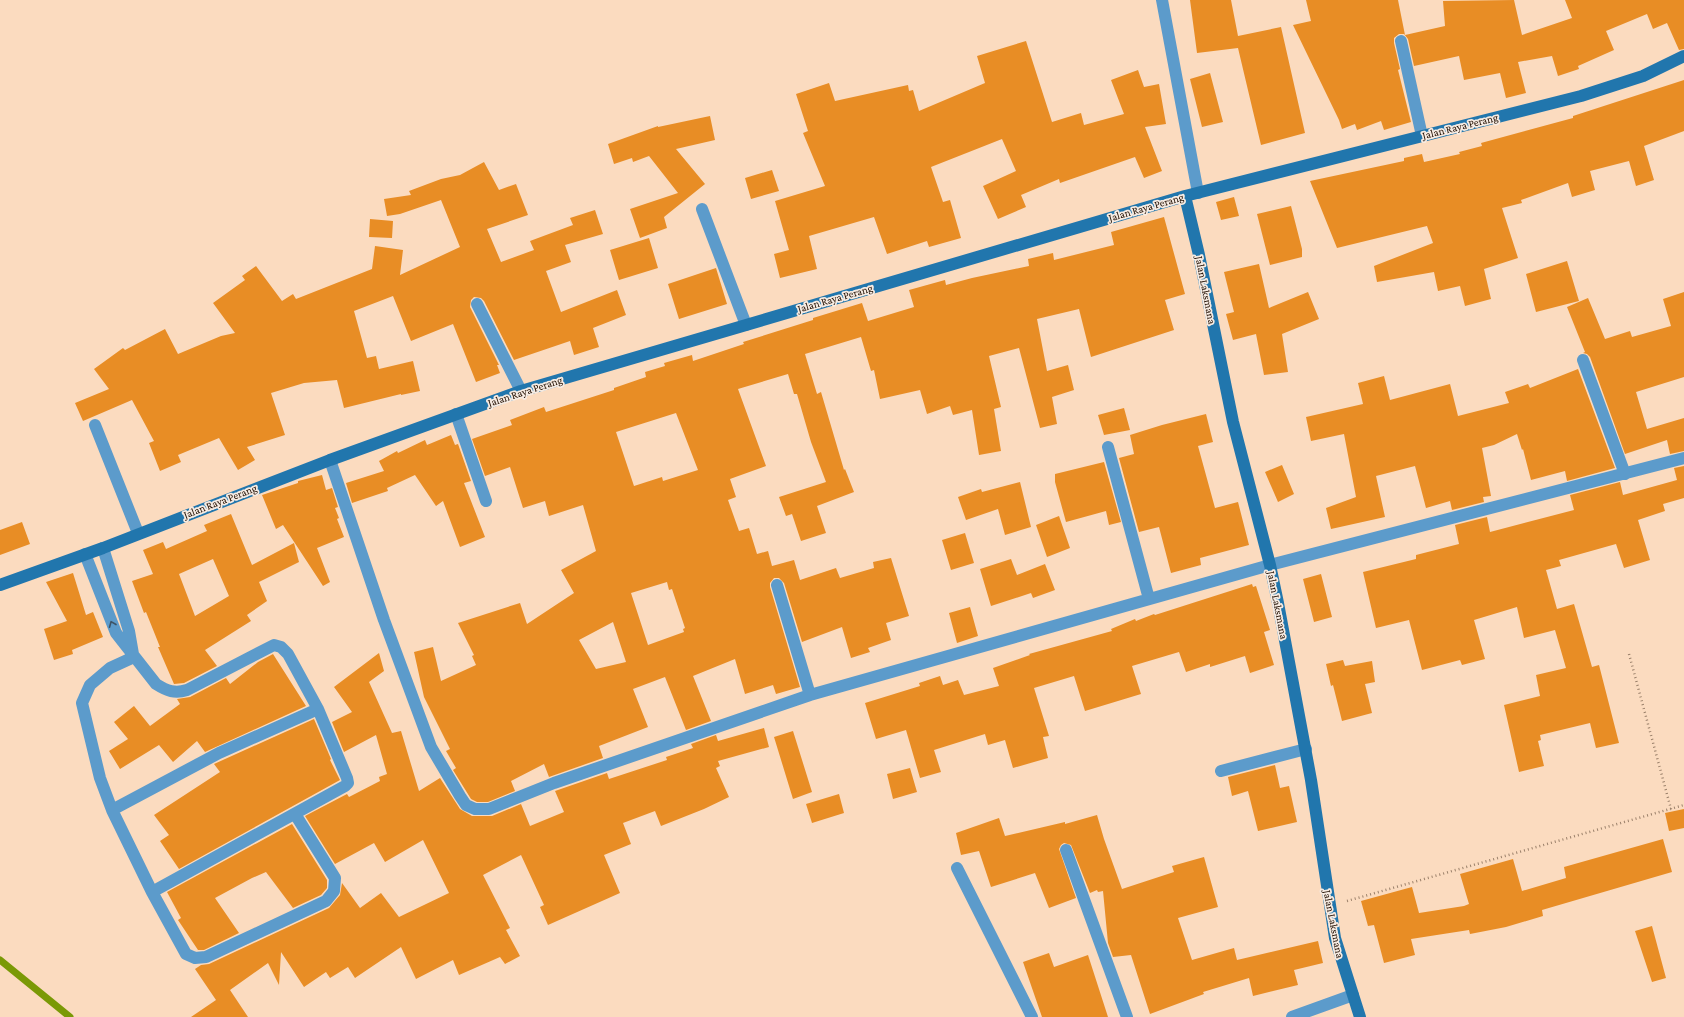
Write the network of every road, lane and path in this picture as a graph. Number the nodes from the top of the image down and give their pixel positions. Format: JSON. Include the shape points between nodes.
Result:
{"nodes":[{"id":1,"x":1162,"y":0,"type":"edge"},
{"id":2,"x":1401,"y":41,"type":"dead end"},
{"id":3,"x":1684,"y":56,"type":"edge"},
{"id":4,"x":1422,"y":136,"type":"junction"},
{"id":5,"x":1198,"y":194,"type":"junction"},
{"id":6,"x":1185,"y":196,"type":"junction"},
{"id":7,"x":702,"y":208,"type":"dead end"},
{"id":8,"x":477,"y":304,"type":"dead end"},
{"id":9,"x":746,"y":324,"type":"junction"},
{"id":10,"x":1582,"y":360,"type":"dead end"},
{"id":11,"x":521,"y":392,"type":"junction"},
{"id":12,"x":456,"y":414,"type":"junction"},
{"id":13,"x":95,"y":425,"type":"dead end"},
{"id":14,"x":1108,"y":447,"type":"dead end"},
{"id":15,"x":1684,"y":458,"type":"edge"},
{"id":16,"x":330,"y":460,"type":"junction"},
{"id":17,"x":1625,"y":474,"type":"junction"},
{"id":18,"x":486,"y":501,"type":"dead end"},
{"id":19,"x":138,"y":533,"type":"junction"},
{"id":20,"x":102,"y":548,"type":"junction"},
{"id":21,"x":85,"y":554,"type":"junction"},
{"id":22,"x":1270,"y":565,"type":"junction"},
{"id":23,"x":0,"y":585,"type":"edge"},
{"id":24,"x":777,"y":585,"type":"dead end"},
{"id":25,"x":1150,"y":599,"type":"junction"},
{"id":26,"x":1629,"y":654,"type":"dead end"},
{"id":27,"x":134,"y":657,"type":"junction"},
{"id":28,"x":810,"y":695,"type":"junction"},
{"id":29,"x":318,"y":709,"type":"junction"},
{"id":30,"x":1306,"y":749,"type":"junction"},
{"id":31,"x":1221,"y":771,"type":"dead end"},
{"id":32,"x":1684,"y":805,"type":"edge"},
{"id":33,"x":1671,"y":809,"type":"junction"},
{"id":34,"x":112,"y":810,"type":"junction"},
{"id":35,"x":295,"y":814,"type":"junction"},
{"id":36,"x":1066,"y":850,"type":"dead end"},
{"id":37,"x":957,"y":868,"type":"dead end"},
{"id":38,"x":152,"y":892,"type":"junction"},
{"id":39,"x":1329,"y":906,"type":"junction"},
{"id":40,"x":1353,"y":995,"type":"junction"},
{"id":41,"x":1032,"y":1017,"type":"edge"},
{"id":42,"x":1127,"y":1017,"type":"edge"},
{"id":43,"x":1292,"y":1017,"type":"edge"},
{"id":44,"x":1360,"y":1017,"type":"edge"}],
"edges":[{"from":1,"to":5,"type":"street"},
{"from":2,"to":4,"type":"street"},
{"from":3,"to":4,"type":"main road","name":"Jalan Raya Perang","via":[[1643,76],[1581,96]]},
{"from":4,"to":5,"type":"main road","name":"Jalan Raya Perang"},
{"from":5,"to":6,"type":"main road","name":"Jalan Raya Perang"},
{"from":6,"to":9,"type":"main road","name":"Jalan Raya Perang"},
{"from":6,"to":22,"type":"main road","name":"Jalan Laksmana","via":[[1233,422]]},
{"from":7,"to":9,"type":"street"},
{"from":8,"to":11,"type":"street"},
{"from":9,"to":11,"type":"main road","name":"Jalan Raya Perang"},
{"from":10,"to":17,"type":"street"},
{"from":11,"to":12,"type":"main road","name":"Jalan Raya Perang"},
{"from":12,"to":16,"type":"main road","name":"Jalan Raya Perang"},
{"from":12,"to":18,"type":"street"},
{"from":13,"to":19,"type":"street"},
{"from":14,"to":25,"type":"street"},
{"from":15,"to":17,"type":"street"},
{"from":16,"to":19,"type":"main road","name":"Jalan Raya Perang"},
{"from":16,"to":28,"type":"street","via":[[420,720],[431,747],[466,805],[475,809],[489,809],[561,780]]},
{"from":17,"to":22,"type":"street"},
{"from":19,"to":20,"type":"main road","name":"Jalan Raya Perang"},
{"from":20,"to":21,"type":"main road","name":"Jalan Raya Perang"},
{"from":20,"to":27,"type":"street","via":[[129,631]]},
{"from":21,"to":23,"type":"main road","name":"Jalan Raya Perang"},
{"from":27,"to":21,"type":"street","one_way":true,"via":[[116,633]]},
{"from":22,"to":25,"type":"street"},
{"from":22,"to":30,"type":"main road","name":"Jalan Laksmana"},
{"from":24,"to":28,"type":"street"},
{"from":25,"to":28,"type":"street"},
{"from":26,"to":33,"type":"path"},
{"from":27,"to":29,"type":"street","via":[[156,684],[178,693],[274,645],[281,647],[288,654]]},
{"from":27,"to":34,"type":"street","via":[[110,668],[90,685],[82,703],[100,778]]},
{"from":29,"to":34,"type":"street","via":[[218,753]]},
{"from":29,"to":35,"type":"street","via":[[348,783]]},
{"from":30,"to":31,"type":"street"},
{"from":30,"to":39,"type":"main road","name":"Jalan Laksmana"},
{"from":32,"to":33,"type":"path"},
{"from":33,"to":39,"type":"path"},
{"from":34,"to":38,"type":"street"},
{"from":35,"to":38,"type":"street"},
{"from":35,"to":38,"type":"street","via":[[336,878],[334,890],[326,901],[206,957],[195,958],[186,954]]},
{"from":36,"to":42,"type":"street"},
{"from":37,"to":41,"type":"street"},
{"from":39,"to":40,"type":"main road","name":"Jalan Laksmana","via":[[1335,938]]},
{"from":40,"to":43,"type":"street"},
{"from":40,"to":44,"type":"main road","name":"Jalan Laksmana"}]}
